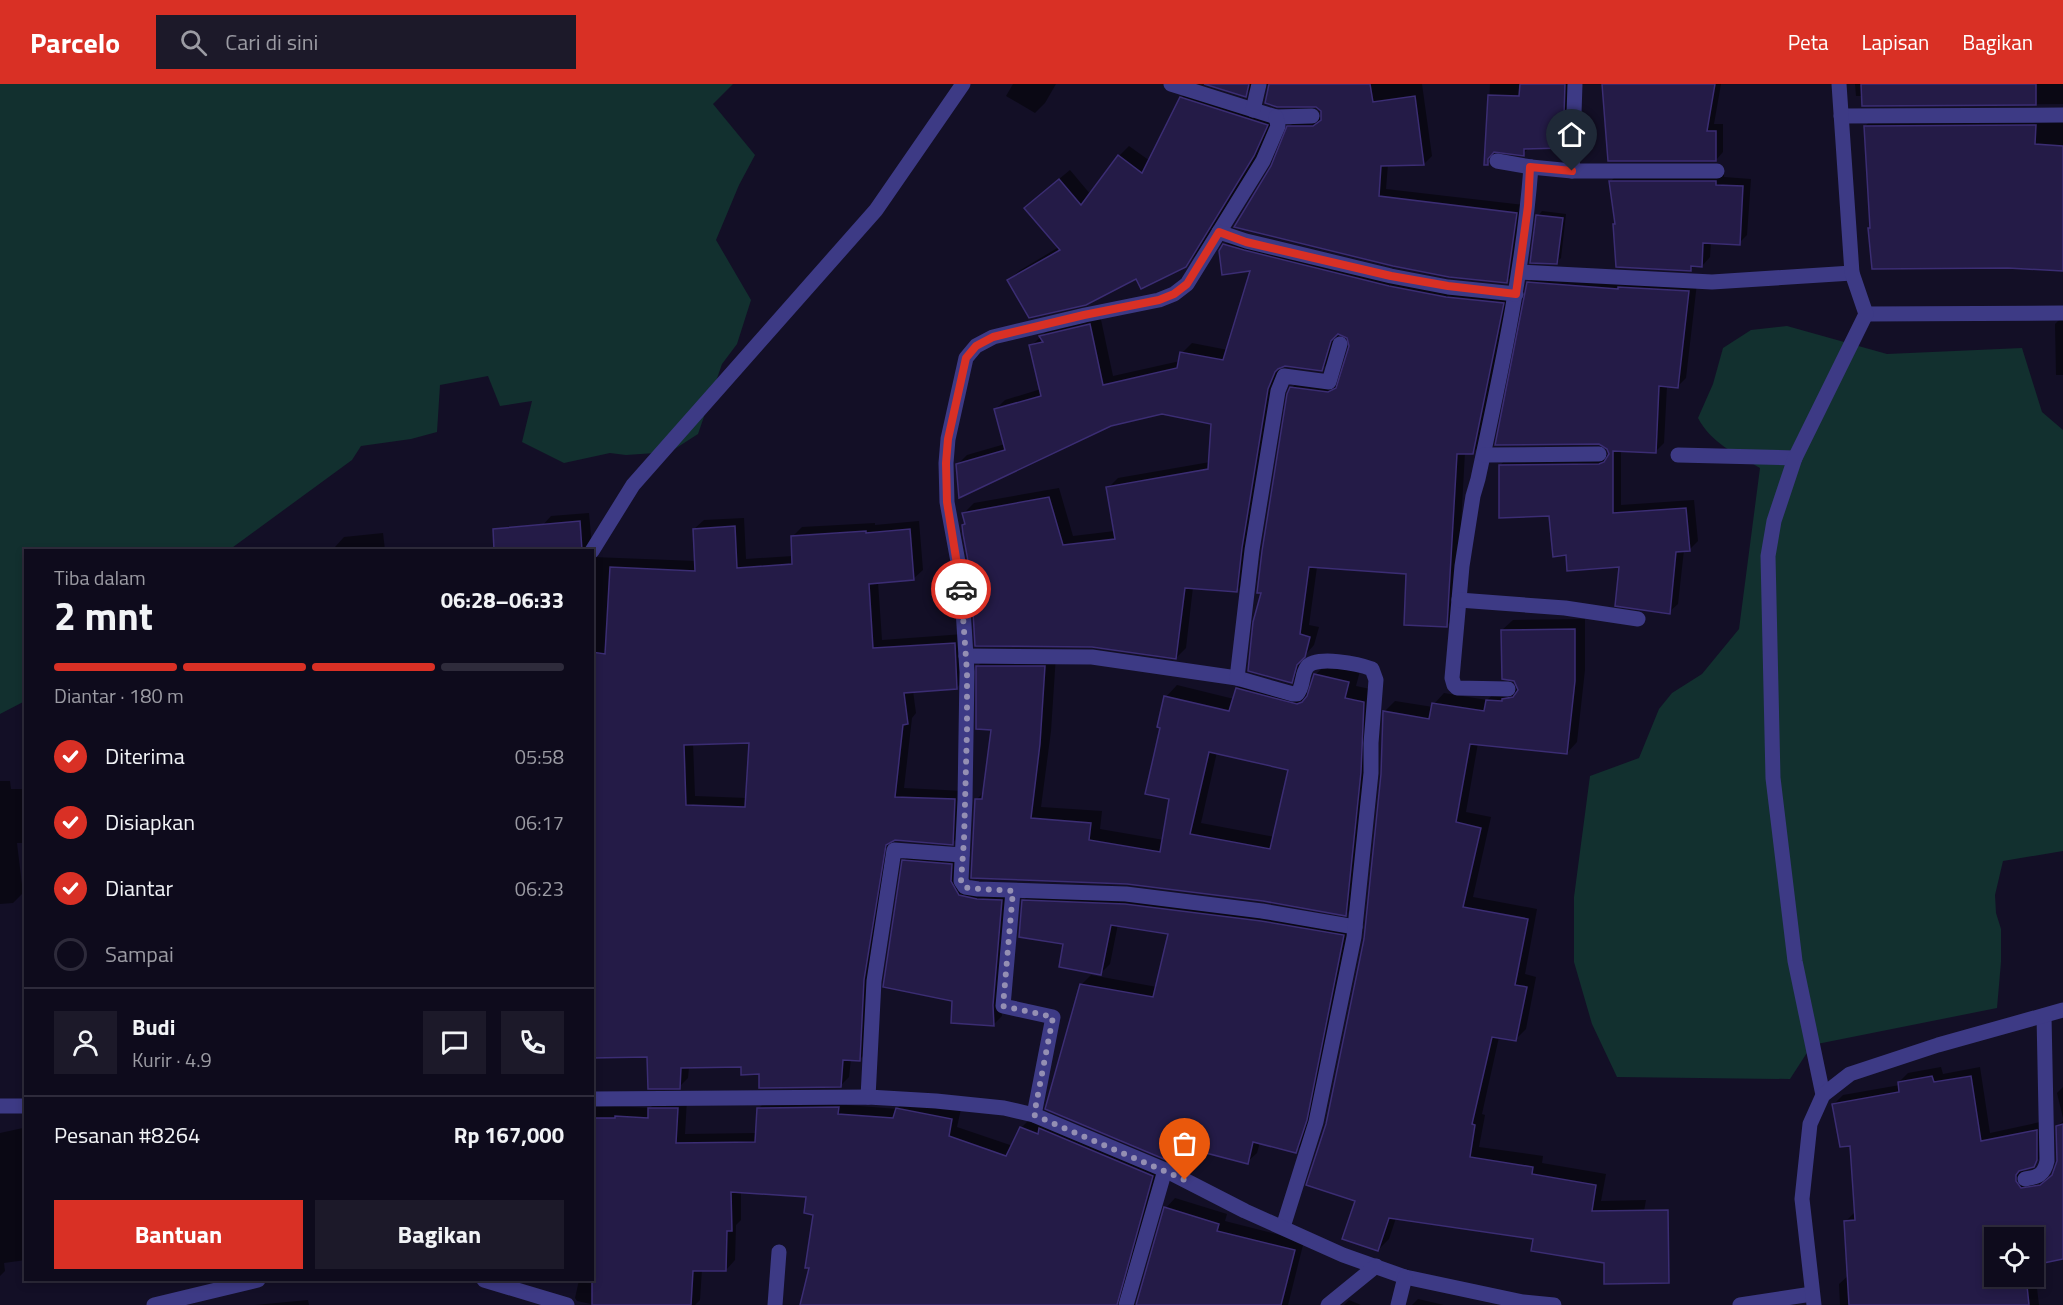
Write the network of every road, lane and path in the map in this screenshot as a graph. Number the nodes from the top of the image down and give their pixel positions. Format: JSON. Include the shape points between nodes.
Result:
{"nodes":[{"id":1,"x":963,"y":84,"type":"edge"},
{"id":2,"x":1171,"y":84,"type":"edge"},
{"id":3,"x":1258,"y":84,"type":"edge"},
{"id":4,"x":1575,"y":84,"type":"edge"},
{"id":5,"x":1839,"y":84,"type":"edge"},
{"id":6,"x":1253,"y":110,"type":"junction"},
{"id":7,"x":2063,"y":115,"type":"edge"},
{"id":8,"x":1312,"y":116,"type":"dead end"},
{"id":9,"x":1841,"y":116,"type":"junction"},
{"id":10,"x":1276,"y":117,"type":"junction"},
{"id":11,"x":1497,"y":161,"type":"dead end"},
{"id":12,"x":1530,"y":167,"type":"junction"},
{"id":13,"x":1572,"y":171,"type":"junction"},
{"id":14,"x":1717,"y":171,"type":"dead end"},
{"id":15,"x":1219,"y":232,"type":"junction"},
{"id":16,"x":1520,"y":272,"type":"junction"},
{"id":17,"x":1852,"y":273,"type":"junction"},
{"id":18,"x":1516,"y":294,"type":"junction"},
{"id":19,"x":2063,"y":313,"type":"edge"},
{"id":20,"x":1866,"y":314,"type":"junction"},
{"id":21,"x":1340,"y":344,"type":"dead end"},
{"id":22,"x":1599,"y":454,"type":"dead end"},
{"id":23,"x":1678,"y":454,"type":"dead end"},
{"id":24,"x":1484,"y":455,"type":"junction"},
{"id":25,"x":1795,"y":458,"type":"junction"},
{"id":26,"x":593,"y":549,"type":"edge"},
{"id":27,"x":1459,"y":600,"type":"junction"},
{"id":28,"x":1638,"y":619,"type":"dead end"},
{"id":29,"x":966,"y":656,"type":"junction"},
{"id":30,"x":1236,"y":678,"type":"junction"},
{"id":31,"x":1508,"y":689,"type":"dead end"},
{"id":32,"x":962,"y":855,"type":"junction"},
{"id":33,"x":1013,"y":891,"type":"junction"},
{"id":34,"x":1354,"y":927,"type":"junction"},
{"id":35,"x":2063,"y":1010,"type":"edge"},
{"id":36,"x":2044,"y":1016,"type":"junction"},
{"id":37,"x":1823,"y":1095,"type":"junction"},
{"id":38,"x":868,"y":1097,"type":"junction"},
{"id":39,"x":594,"y":1099,"type":"edge"},
{"id":40,"x":0,"y":1106,"type":"edge"},
{"id":41,"x":24,"y":1106,"type":"edge"},
{"id":42,"x":1034,"y":1115,"type":"junction"},
{"id":43,"x":1166,"y":1170,"type":"junction"},
{"id":44,"x":2025,"y":1179,"type":"dead end"},
{"id":45,"x":1283,"y":1227,"type":"junction"},
{"id":46,"x":779,"y":1252,"type":"dead end"},
{"id":47,"x":1373,"y":1265,"type":"junction"},
{"id":48,"x":1405,"y":1277,"type":"junction"},
{"id":49,"x":254,"y":1281,"type":"edge"},
{"id":50,"x":487,"y":1281,"type":"edge"},
{"id":51,"x":1813,"y":1299,"type":"edge"},
{"id":52,"x":1522,"y":1304,"type":"edge"},
{"id":53,"x":154,"y":1305,"type":"edge"},
{"id":54,"x":567,"y":1305,"type":"edge"},
{"id":55,"x":775,"y":1305,"type":"edge"},
{"id":56,"x":1126,"y":1305,"type":"edge"},
{"id":57,"x":1328,"y":1305,"type":"edge"},
{"id":58,"x":1398,"y":1305,"type":"edge"},
{"id":59,"x":1554,"y":1305,"type":"edge"},
{"id":60,"x":1740,"y":1305,"type":"edge"}],
"edges":[{"from":1,"to":26,"type":"street","via":[[876,210],[633,485]]},
{"from":2,"to":6,"type":"street"},
{"from":3,"to":6,"type":"street"},
{"from":4,"to":13,"type":"street"},
{"from":5,"to":9,"type":"street"},
{"from":6,"to":10,"type":"street"},
{"from":7,"to":9,"type":"street"},
{"from":8,"to":10,"type":"street"},
{"from":9,"to":17,"type":"street"},
{"from":10,"to":15,"type":"street","via":[[1278,126],[1263,161]]},
{"from":11,"to":12,"type":"street"},
{"from":12,"to":13,"type":"street"},
{"from":12,"to":16,"type":"street"},
{"from":13,"to":14,"type":"street"},
{"from":15,"to":18,"type":"street","via":[[1391,276]]},
{"from":15,"to":29,"type":"street","via":[[1187,284],[1174,294],[993,337],[976,346],[966,358],[946,463],[947,502],[961,578]]},
{"from":16,"to":17,"type":"street","via":[[1712,282]]},
{"from":16,"to":18,"type":"street"},
{"from":17,"to":20,"type":"street"},
{"from":18,"to":24,"type":"street"},
{"from":19,"to":20,"type":"street"},
{"from":20,"to":25,"type":"street"},
{"from":21,"to":30,"type":"street","via":[[1329,382],[1284,376],[1278,391]]},
{"from":22,"to":24,"type":"street"},
{"from":23,"to":25,"type":"street"},
{"from":24,"to":27,"type":"street","via":[[1473,496]]},
{"from":25,"to":37,"type":"street","via":[[1774,521],[1768,556],[1773,778],[1796,961]]},
{"from":27,"to":28,"type":"street","via":[[1565,608]]},
{"from":27,"to":31,"type":"street","via":[[1454,685]]},
{"from":29,"to":30,"type":"street","via":[[1092,657]]},
{"from":29,"to":32,"type":"street"},
{"from":30,"to":34,"type":"street","via":[[1297,694],[1304,672],[1315,661],[1372,669],[1376,680],[1371,773]]},
{"from":32,"to":33,"type":"street","via":[[961,881],[965,887]]},
{"from":32,"to":38,"type":"street","via":[[894,850],[874,981]]},
{"from":33,"to":34,"type":"street","via":[[1126,894]]},
{"from":33,"to":42,"type":"street","via":[[1003,1006],[1053,1017]]},
{"from":34,"to":45,"type":"street","via":[[1316,1122]]},
{"from":35,"to":36,"type":"street"},
{"from":36,"to":37,"type":"street","via":[[1850,1074]]},
{"from":36,"to":44,"type":"street","via":[[2047,1161],[2039,1176]]},
{"from":37,"to":51,"type":"street","via":[[1810,1124],[1802,1199]]},
{"from":38,"to":39,"type":"street"},
{"from":38,"to":42,"type":"street","via":[[1004,1108]]},
{"from":40,"to":41,"type":"street"},
{"from":42,"to":43,"type":"street"},
{"from":43,"to":45,"type":"street"},
{"from":43,"to":56,"type":"street"},
{"from":45,"to":47,"type":"street"},
{"from":46,"to":55,"type":"street"},
{"from":47,"to":48,"type":"street"},
{"from":47,"to":57,"type":"street"},
{"from":48,"to":52,"type":"street"},
{"from":48,"to":58,"type":"street"},
{"from":49,"to":53,"type":"street"},
{"from":50,"to":54,"type":"street"},
{"from":51,"to":60,"type":"street"},
{"from":52,"to":59,"type":"street"}]}
